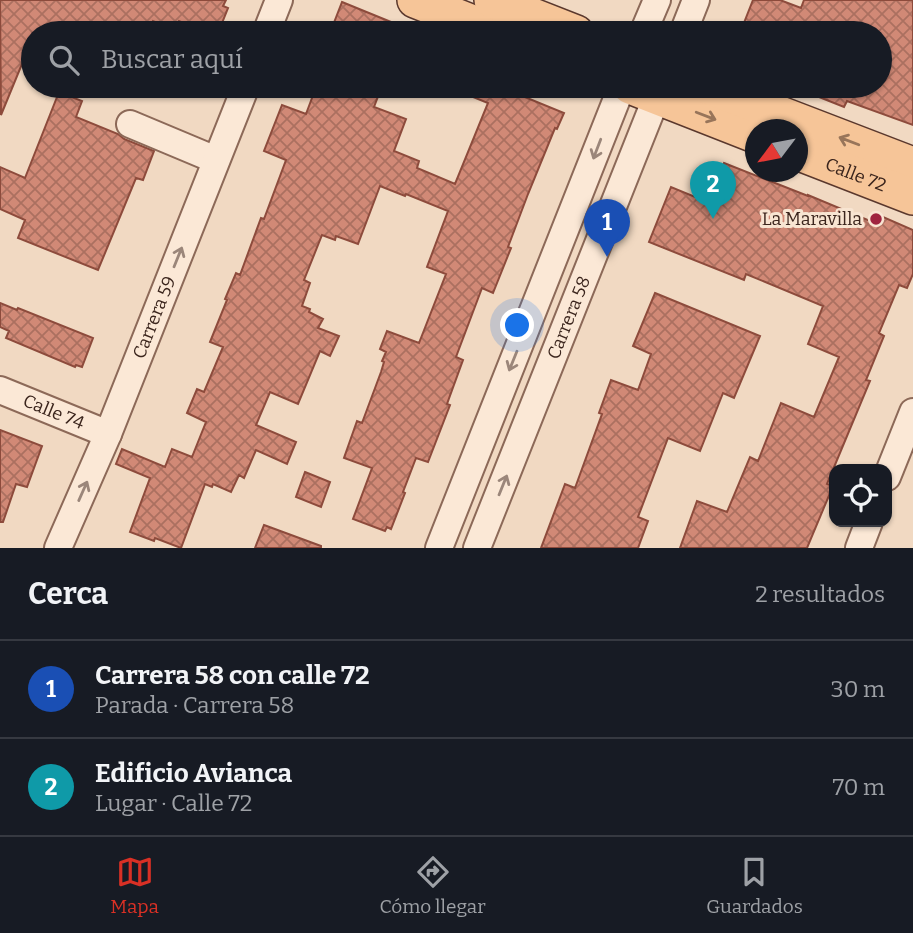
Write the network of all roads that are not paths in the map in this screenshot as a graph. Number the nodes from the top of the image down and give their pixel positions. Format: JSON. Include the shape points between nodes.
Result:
{"nodes":[{"id":1,"x":279,"y":0,"type":"edge"},
{"id":2,"x":415,"y":0,"type":"edge"},
{"id":3,"x":492,"y":0,"type":"edge"},
{"id":4,"x":657,"y":0,"type":"edge"},
{"id":5,"x":696,"y":0,"type":"edge"},
{"id":6,"x":271,"y":21,"type":"edge"},
{"id":7,"x":468,"y":21,"type":"edge"},
{"id":8,"x":545,"y":21,"type":"edge"},
{"id":9,"x":648,"y":21,"type":"edge"},
{"id":10,"x":687,"y":21,"type":"edge"},
{"id":11,"x":241,"y":98,"type":"edge"},
{"id":12,"x":617,"y":98,"type":"edge"},
{"id":13,"x":646,"y":98,"type":"edge"},
{"id":14,"x":670,"y":98,"type":"edge"},
{"id":15,"x":738,"y":98,"type":"edge"},
{"id":16,"x":131,"y":124,"type":"dead end"},
{"id":17,"x":745,"y":131,"type":"edge"},
{"id":18,"x":808,"y":156,"type":"edge"},
{"id":19,"x":216,"y":160,"type":"junction"},
{"id":20,"x":913,"y":166,"type":"edge"},
{"id":21,"x":913,"y":197,"type":"edge"},
{"id":22,"x":0,"y":390,"type":"edge"},
{"id":23,"x":499,"y":397,"type":"junction"},
{"id":24,"x":532,"y":410,"type":"junction"},
{"id":25,"x":913,"y":412,"type":"edge"},
{"id":26,"x":107,"y":434,"type":"junction"},
{"id":27,"x":892,"y":464,"type":"edge"},
{"id":28,"x":867,"y":527,"type":"edge"},
{"id":29,"x":58,"y":548,"type":"edge"},
{"id":30,"x":439,"y":548,"type":"edge"},
{"id":31,"x":477,"y":548,"type":"edge"},
{"id":32,"x":859,"y":548,"type":"edge"}],
"edges":[{"from":1,"to":6,"type":"street"},
{"from":2,"to":7,"type":"main road"},
{"from":3,"to":8,"type":"main road"},
{"from":4,"to":9,"type":"street"},
{"from":5,"to":10,"type":"street"},
{"from":11,"to":19,"type":"street","name":"Carrera 59"},
{"from":12,"to":23,"type":"street","name":"Carrera 58","one_way":true},
{"from":13,"to":24,"type":"street","name":"Carrera 58"},
{"from":14,"to":17,"type":"main road","one_way":true},
{"from":20,"to":15,"type":"main road","name":"Calle 72","one_way":true},
{"from":16,"to":19,"type":"street"},
{"from":18,"to":21,"type":"main road","name":"Calle 72"},
{"from":26,"to":19,"type":"street","name":"Carrera 59","one_way":true},
{"from":22,"to":26,"type":"street","name":"Calle 74"},
{"from":23,"to":24,"type":"street"},
{"from":23,"to":30,"type":"street","name":"Carrera 58"},
{"from":31,"to":24,"type":"street","name":"Carrera 58","one_way":true},
{"from":25,"to":27,"type":"street"},
{"from":29,"to":26,"type":"street","name":"Carrera 59","one_way":true},
{"from":28,"to":32,"type":"street"}]}
